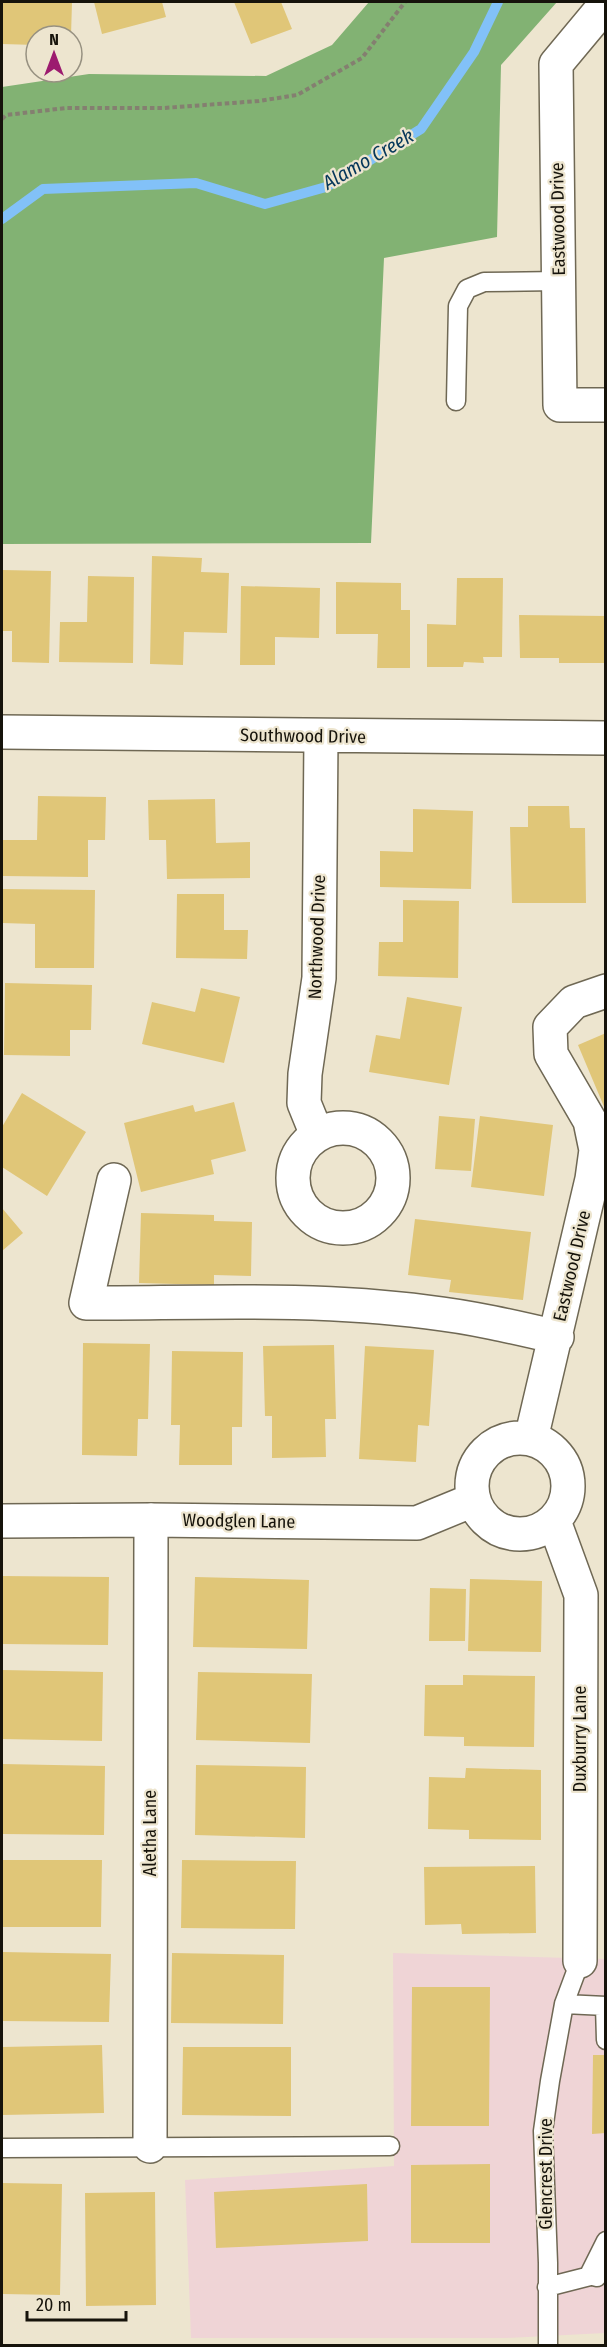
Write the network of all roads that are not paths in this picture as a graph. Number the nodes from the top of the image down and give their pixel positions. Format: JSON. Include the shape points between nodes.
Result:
{"nodes":[{"id":1,"x":606,"y":4,"type":"edge"},
{"id":2,"x":559,"y":281,"type":"junction"},
{"id":3,"x":456,"y":401,"type":"dead end"},
{"id":4,"x":606,"y":405,"type":"edge"},
{"id":5,"x":2,"y":732,"type":"edge"},
{"id":6,"x":321,"y":736,"type":"junction"},
{"id":7,"x":606,"y":738,"type":"edge"},
{"id":8,"x":606,"y":991,"type":"edge"},
{"id":9,"x":316,"y":1135,"type":"dead end"},
{"id":10,"x":114,"y":1180,"type":"dead end"},
{"id":11,"x":557,"y":1337,"type":"junction"},
{"id":12,"x":531,"y":1439,"type":"junction"},
{"id":13,"x":473,"y":1500,"type":"junction"},
{"id":14,"x":151,"y":1520,"type":"junction"},
{"id":15,"x":2,"y":1521,"type":"edge"},
{"id":16,"x":554,"y":1521,"type":"junction"},
{"id":17,"x":579,"y":1961,"type":"joint"},
{"id":18,"x":564,"y":2004,"type":"junction"},
{"id":19,"x":605,"y":2006,"type":"edge"},
{"id":20,"x":606,"y":2040,"type":"edge"},
{"id":21,"x":150,"y":2146,"type":"junction"},
{"id":22,"x":390,"y":2146,"type":"dead end"},
{"id":23,"x":2,"y":2148,"type":"edge"},
{"id":24,"x":606,"y":2241,"type":"edge"},
{"id":25,"x":600,"y":2276,"type":"edge"},
{"id":26,"x":547,"y":2287,"type":"junction"},
{"id":27,"x":548,"y":2346,"type":"edge"}],
"edges":[{"from":1,"to":2,"type":"street","name":"Eastwood Drive","via":[[556,64]]},
{"from":2,"to":3,"type":"lane","via":[[484,282],[467,289],[458,306]]},
{"from":2,"to":4,"type":"street","name":"Eastwood Drive","via":[[560,405]]},
{"from":5,"to":6,"type":"street","name":"Southwood Drive"},
{"from":6,"to":7,"type":"street","name":"Southwood Drive"},
{"from":6,"to":9,"type":"street","name":"Northwood Drive","via":[[319,978],[304,1103]]},
{"from":8,"to":11,"type":"street","name":"Eastwood Drive","via":[[574,1002],[550,1027],[551,1054],[590,1121],[596,1150]]},
{"from":10,"to":11,"type":"street","via":[[86,1303],[369,1306],[488,1321]]},
{"from":11,"to":12,"type":"street","name":"Eastwood Drive"},
{"from":12,"to":13,"type":"street","via":[[506,1439],[484,1453],[472,1475]]},
{"from":12,"to":16,"type":"street","via":[[554,1452],[567,1473],[567,1499]]},
{"from":13,"to":14,"type":"street","name":"Woodglen Lane","via":[[417,1523]]},
{"from":13,"to":16,"type":"street","via":[[486,1521],[507,1533],[532,1533]]},
{"from":14,"to":15,"type":"street","name":"Woodglen Lane"},
{"from":14,"to":21,"type":"street","name":"Aletha Lane"},
{"from":16,"to":17,"type":"street","name":"Duxburry Lane","via":[[581,1595]]},
{"from":17,"to":18,"type":"lane","name":"Glencrest Drive"},
{"from":18,"to":19,"type":"lane"},
{"from":18,"to":26,"type":"lane","name":"Glencrest Drive","via":[[543,2131]]},
{"from":19,"to":20,"type":"lane"},
{"from":21,"to":22,"type":"lane"},
{"from":21,"to":23,"type":"lane"},
{"from":24,"to":25,"type":"lane"},
{"from":25,"to":26,"type":"lane"},
{"from":26,"to":27,"type":"lane","name":"Glencrest Drive"}]}
